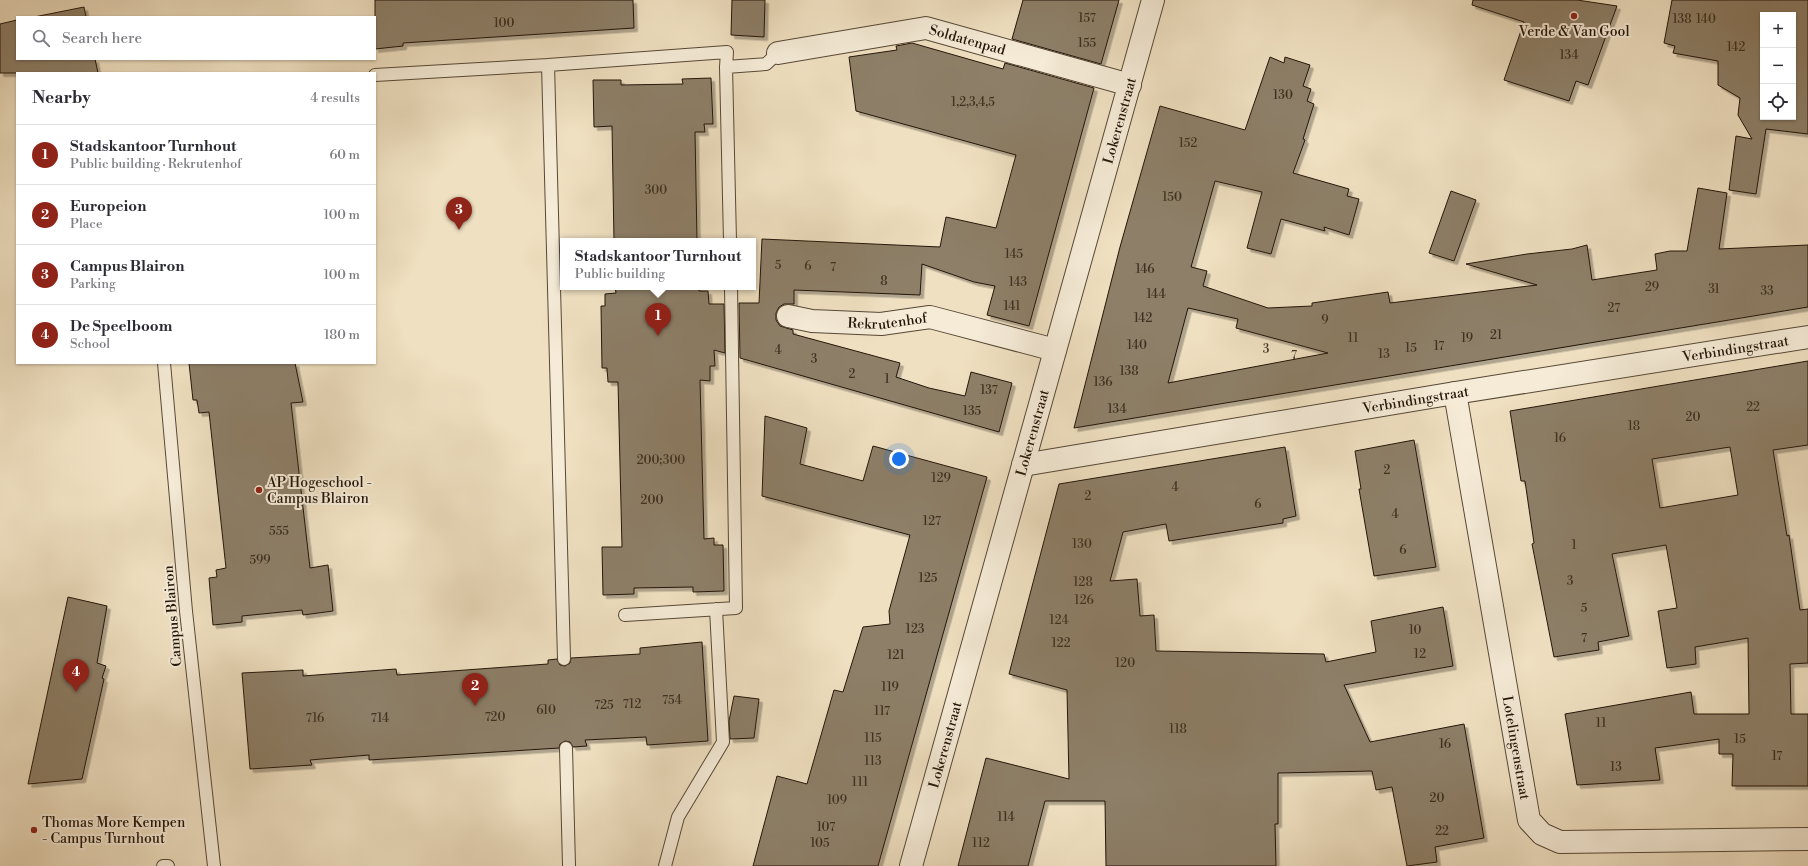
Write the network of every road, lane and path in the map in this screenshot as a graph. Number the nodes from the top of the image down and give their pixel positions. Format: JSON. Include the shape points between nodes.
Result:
{"nodes":[{"id":1,"x":1153,"y":0,"type":"edge"},
{"id":2,"x":778,"y":53,"type":"joint"},
{"id":3,"x":548,"y":65,"type":"junction"},
{"id":4,"x":726,"y":67,"type":"junction"},
{"id":5,"x":376,"y":75,"type":"edge"},
{"id":6,"x":1130,"y":85,"type":"junction"},
{"id":7,"x":730,"y":238,"type":"edge"},
{"id":8,"x":731,"y":290,"type":"edge"},
{"id":9,"x":788,"y":316,"type":"dead end"},
{"id":10,"x":1808,"y":337,"type":"edge"},
{"id":11,"x":1055,"y":350,"type":"junction"},
{"id":12,"x":164,"y":364,"type":"edge"},
{"id":13,"x":1455,"y":393,"type":"junction"},
{"id":14,"x":1023,"y":464,"type":"junction"},
{"id":15,"x":716,"y":609,"type":"junction"},
{"id":16,"x":625,"y":615,"type":"dead end"},
{"id":17,"x":564,"y":659,"type":"dead end"},
{"id":18,"x":566,"y":748,"type":"dead end"},
{"id":19,"x":1808,"y":839,"type":"edge"},
{"id":20,"x":163,"y":866,"type":"edge"},
{"id":21,"x":168,"y":866,"type":"edge"},
{"id":22,"x":214,"y":866,"type":"edge"},
{"id":23,"x":569,"y":866,"type":"edge"},
{"id":24,"x":665,"y":866,"type":"edge"},
{"id":25,"x":911,"y":866,"type":"edge"}],
"edges":[{"from":1,"to":6,"type":"street","name":"Lokerenstraat"},
{"from":2,"to":4,"type":"lane","via":[[766,64]]},
{"from":2,"to":6,"type":"street","name":"Soldatenpad","via":[[926,28]]},
{"from":3,"to":4,"type":"lane","via":[[727,52]]},
{"from":3,"to":5,"type":"lane"},
{"from":3,"to":17,"type":"lane"},
{"from":4,"to":7,"type":"lane"},
{"from":6,"to":11,"type":"street","name":"Lokerenstraat"},
{"from":8,"to":15,"type":"lane","via":[[736,608]]},
{"from":9,"to":11,"type":"street","name":"Rekrutenhof","via":[[812,321],[881,324],[930,316]]},
{"from":10,"to":13,"type":"street","name":"Verbindingstraat"},
{"from":11,"to":14,"type":"street","name":"Lokerenstraat"},
{"from":12,"to":22,"type":"lane","name":"Campus Blairon","via":[[189,639]]},
{"from":13,"to":14,"type":"street","name":"Verbindingstraat"},
{"from":13,"to":19,"type":"street","name":"Lotelingenstraat","via":[[1529,820],[1542,834],[1560,842]]},
{"from":14,"to":25,"type":"street","name":"Lokerenstraat"},
{"from":15,"to":16,"type":"lane"},
{"from":15,"to":24,"type":"lane","via":[[723,742],[678,817]]},
{"from":18,"to":23,"type":"lane"},
{"from":20,"to":21,"type":"lane"}]}
